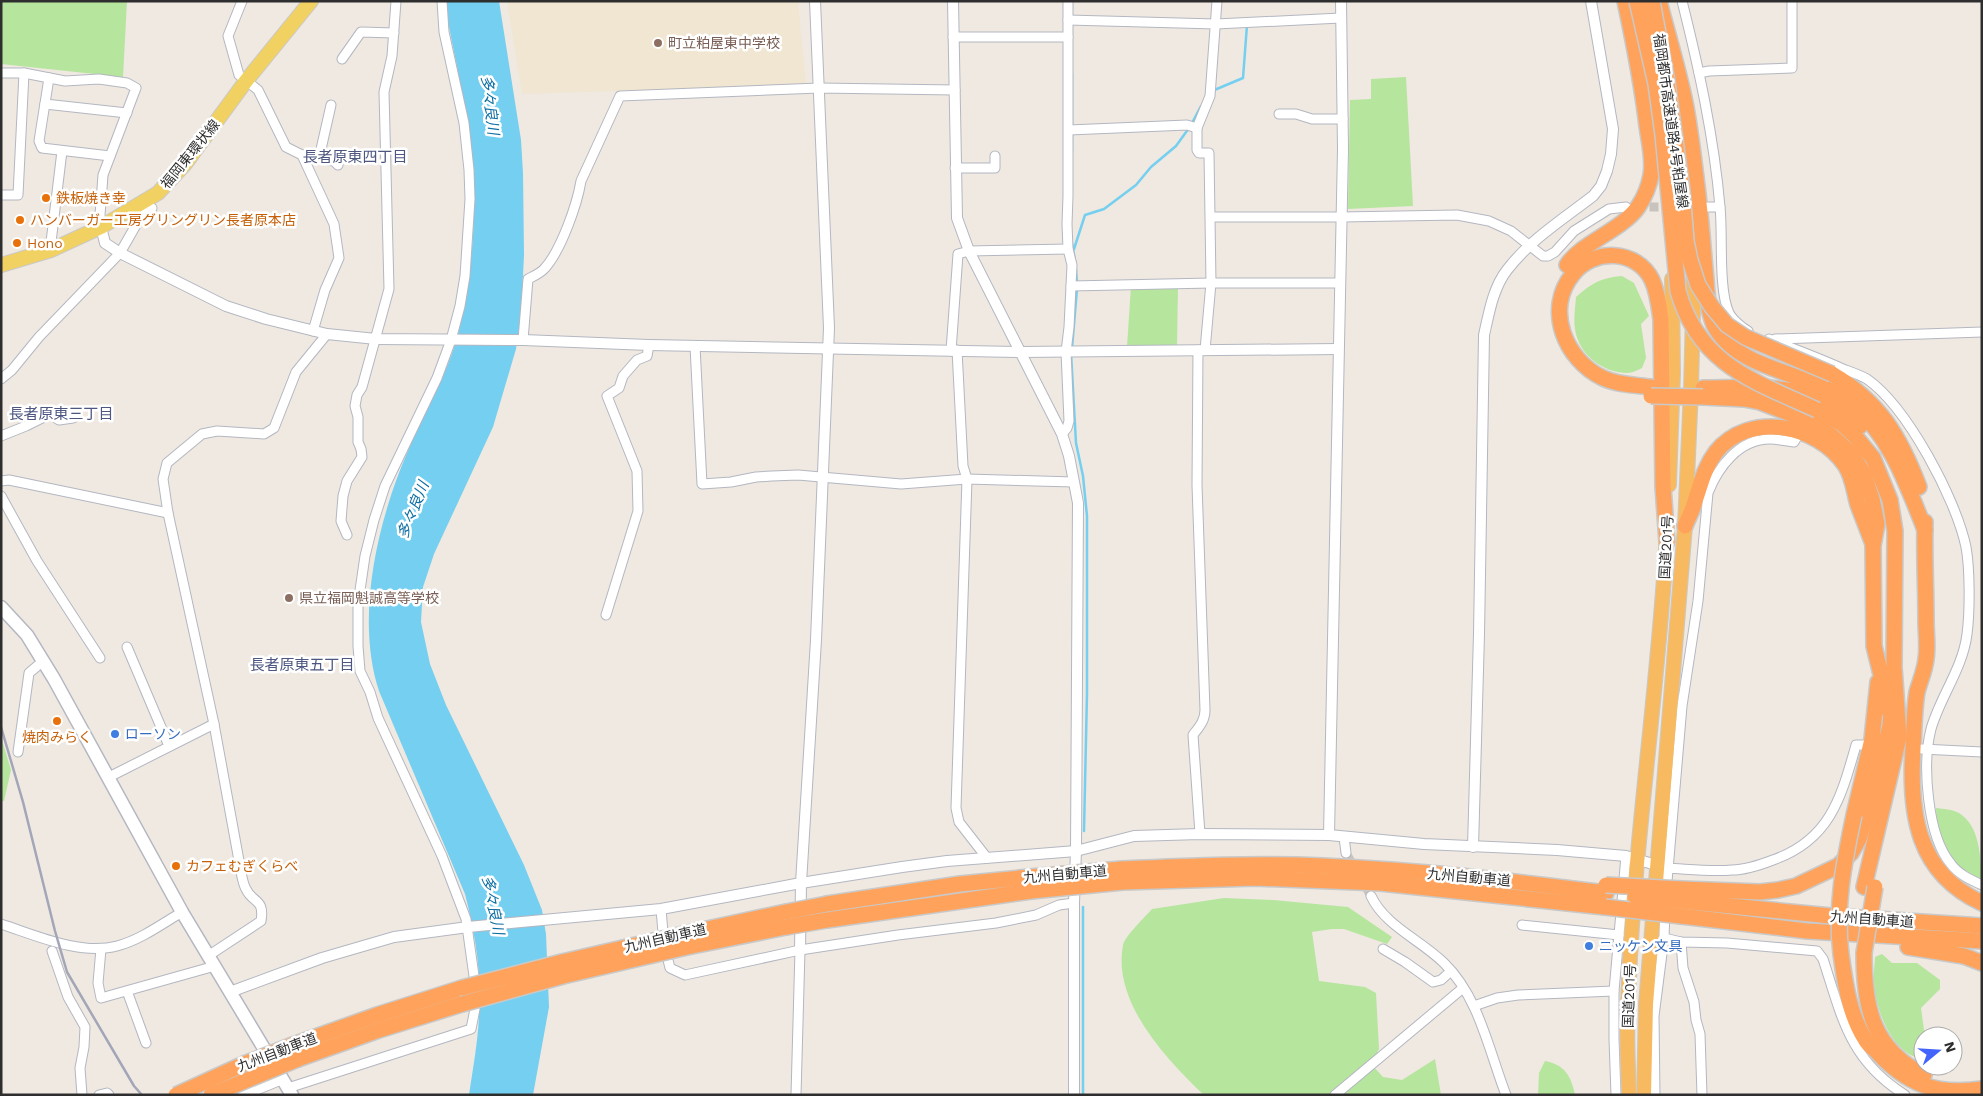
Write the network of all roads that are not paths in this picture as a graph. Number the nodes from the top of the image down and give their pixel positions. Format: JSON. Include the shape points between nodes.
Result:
{"nodes":[{"id":1,"x":242,"y":1,"type":"edge"},
{"id":2,"x":311,"y":1,"type":"edge"},
{"id":3,"x":396,"y":1,"type":"edge"},
{"id":4,"x":442,"y":1,"type":"edge"},
{"id":5,"x":816,"y":1,"type":"edge"},
{"id":6,"x":953,"y":1,"type":"edge"},
{"id":7,"x":1068,"y":1,"type":"edge"},
{"id":8,"x":1217,"y":1,"type":"edge"},
{"id":9,"x":1341,"y":1,"type":"edge"},
{"id":10,"x":1591,"y":1,"type":"edge"},
{"id":11,"x":1625,"y":1,"type":"edge"},
{"id":12,"x":1636,"y":1,"type":"edge"},
{"id":13,"x":1652,"y":1,"type":"edge"},
{"id":14,"x":1659,"y":1,"type":"edge"},
{"id":15,"x":1682,"y":1,"type":"edge"},
{"id":16,"x":1792,"y":1,"type":"edge"},
{"id":17,"x":1341,"y":18,"type":"junction"},
{"id":18,"x":1068,"y":20,"type":"junction"},
{"id":19,"x":1216,"y":24,"type":"junction"},
{"id":20,"x":394,"y":33,"type":"junction"},
{"id":21,"x":953,"y":37,"type":"junction"},
{"id":22,"x":1068,"y":38,"type":"junction"},
{"id":23,"x":342,"y":59,"type":"dead end"},
{"id":24,"x":1,"y":73,"type":"edge"},
{"id":25,"x":24,"y":73,"type":"junction"},
{"id":26,"x":1699,"y":73,"type":"junction"},
{"id":27,"x":49,"y":78,"type":"junction"},
{"id":28,"x":246,"y":81,"type":"junction"},
{"id":29,"x":819,"y":88,"type":"junction"},
{"id":30,"x":954,"y":90,"type":"junction"},
{"id":31,"x":45,"y":104,"type":"junction"},
{"id":32,"x":331,"y":105,"type":"dead end"},
{"id":33,"x":126,"y":114,"type":"junction"},
{"id":34,"x":1279,"y":114,"type":"dead end"},
{"id":35,"x":1343,"y":119,"type":"junction"},
{"id":36,"x":1197,"y":128,"type":"junction"},
{"id":37,"x":1069,"y":130,"type":"junction"},
{"id":38,"x":62,"y":151,"type":"junction"},
{"id":39,"x":302,"y":155,"type":"junction"},
{"id":40,"x":110,"y":156,"type":"junction"},
{"id":41,"x":995,"y":156,"type":"dead end"},
{"id":42,"x":319,"y":158,"type":"junction"},
{"id":43,"x":338,"y":165,"type":"dead end"},
{"id":44,"x":955,"y":168,"type":"junction"},
{"id":45,"x":1,"y":195,"type":"edge"},
{"id":46,"x":1626,"y":207,"type":"tunnel mouth"},
{"id":47,"x":1708,"y":207,"type":"dead end"},
{"id":48,"x":1720,"y":207,"type":"junction"},
{"id":49,"x":152,"y":208,"type":"dead end"},
{"id":50,"x":1211,"y":217,"type":"junction"},
{"id":51,"x":1341,"y":217,"type":"junction"},
{"id":52,"x":101,"y":227,"type":"junction"},
{"id":53,"x":1680,"y":238,"type":"junction"},
{"id":54,"x":1530,"y":245,"type":"junction"},
{"id":55,"x":1068,"y":249,"type":"junction"},
{"id":56,"x":52,"y":250,"type":"junction"},
{"id":57,"x":969,"y":251,"type":"junction"},
{"id":58,"x":120,"y":253,"type":"junction"},
{"id":59,"x":1,"y":265,"type":"edge"},
{"id":60,"x":1211,"y":283,"type":"junction"},
{"id":61,"x":1340,"y":283,"type":"junction"},
{"id":62,"x":1072,"y":286,"type":"junction"},
{"id":63,"x":313,"y":331,"type":"junction"},
{"id":64,"x":1982,"y":332,"type":"edge"},
{"id":65,"x":327,"y":334,"type":"junction"},
{"id":66,"x":376,"y":339,"type":"junction"},
{"id":67,"x":451,"y":340,"type":"junction"},
{"id":68,"x":523,"y":340,"type":"junction"},
{"id":69,"x":1769,"y":340,"type":"junction"},
{"id":70,"x":649,"y":345,"type":"junction"},
{"id":71,"x":695,"y":346,"type":"junction"},
{"id":72,"x":828,"y":348,"type":"junction"},
{"id":73,"x":1338,"y":349,"type":"junction"},
{"id":74,"x":1201,"y":350,"type":"junction"},
{"id":75,"x":954,"y":351,"type":"junction"},
{"id":76,"x":1020,"y":352,"type":"junction"},
{"id":77,"x":1066,"y":352,"type":"junction"},
{"id":78,"x":1817,"y":357,"type":"junction"},
{"id":79,"x":1812,"y":375,"type":"dead end"},
{"id":80,"x":1,"y":379,"type":"edge"},
{"id":81,"x":1651,"y":391,"type":"junction"},
{"id":82,"x":1703,"y":392,"type":"junction"},
{"id":83,"x":73,"y":418,"type":"dead end"},
{"id":84,"x":1062,"y":434,"type":"junction"},
{"id":85,"x":1,"y":436,"type":"edge"},
{"id":86,"x":1797,"y":437,"type":"dead end"},
{"id":87,"x":823,"y":478,"type":"junction"},
{"id":88,"x":966,"y":479,"type":"junction"},
{"id":89,"x":1,"y":481,"type":"edge"},
{"id":90,"x":1074,"y":482,"type":"junction"},
{"id":91,"x":1,"y":496,"type":"edge"},
{"id":92,"x":1915,"y":505,"type":"junction"},
{"id":93,"x":168,"y":513,"type":"junction"},
{"id":94,"x":1684,"y":526,"type":"junction"},
{"id":95,"x":1925,"y":530,"type":"junction"},
{"id":96,"x":347,"y":536,"type":"dead end"},
{"id":97,"x":1667,"y":542,"type":"junction"},
{"id":98,"x":1873,"y":546,"type":"junction"},
{"id":99,"x":1,"y":607,"type":"edge"},
{"id":100,"x":606,"y":615,"type":"dead end"},
{"id":101,"x":127,"y":648,"type":"dead end"},
{"id":102,"x":100,"y":658,"type":"dead end"},
{"id":103,"x":42,"y":662,"type":"junction"},
{"id":104,"x":1887,"y":669,"type":"junction"},
{"id":105,"x":1914,"y":718,"type":"junction"},
{"id":106,"x":214,"y":724,"type":"junction"},
{"id":107,"x":1864,"y":745,"type":"dead end"},
{"id":108,"x":169,"y":746,"type":"junction"},
{"id":109,"x":1926,"y":749,"type":"junction"},
{"id":110,"x":18,"y":752,"type":"dead end"},
{"id":111,"x":1982,"y":752,"type":"edge"},
{"id":112,"x":109,"y":777,"type":"junction"},
{"id":113,"x":1200,"y":834,"type":"junction"},
{"id":114,"x":1330,"y":836,"type":"junction"},
{"id":115,"x":1344,"y":838,"type":"junction"},
{"id":116,"x":1473,"y":846,"type":"junction"},
{"id":117,"x":1076,"y":851,"type":"junction"},
{"id":118,"x":1346,"y":853,"type":"tunnel mouth"},
{"id":119,"x":987,"y":858,"type":"junction"},
{"id":120,"x":1632,"y":859,"type":"junction"},
{"id":121,"x":1661,"y":866,"type":"junction"},
{"id":122,"x":1123,"y":875,"type":"junction"},
{"id":123,"x":801,"y":883,"type":"junction"},
{"id":124,"x":1031,"y":884,"type":"junction"},
{"id":125,"x":1982,"y":885,"type":"edge"},
{"id":126,"x":1870,"y":887,"type":"junction"},
{"id":127,"x":1606,"y":895,"type":"junction"},
{"id":128,"x":1370,"y":896,"type":"tunnel mouth"},
{"id":129,"x":1682,"y":902,"type":"junction"},
{"id":130,"x":1074,"y":903,"type":"junction"},
{"id":131,"x":1982,"y":903,"type":"edge"},
{"id":132,"x":661,"y":909,"type":"junction"},
{"id":133,"x":182,"y":912,"type":"junction"},
{"id":134,"x":786,"y":920,"type":"junction"},
{"id":135,"x":1,"y":924,"type":"edge"},
{"id":136,"x":1522,"y":925,"type":"dead end"},
{"id":137,"x":1982,"y":926,"type":"edge"},
{"id":138,"x":470,"y":927,"type":"junction"},
{"id":139,"x":1807,"y":931,"type":"junction"},
{"id":140,"x":1619,"y":936,"type":"junction"},
{"id":141,"x":1664,"y":938,"type":"junction"},
{"id":142,"x":686,"y":940,"type":"junction"},
{"id":143,"x":1982,"y":941,"type":"edge"},
{"id":144,"x":1681,"y":942,"type":"junction"},
{"id":145,"x":101,"y":949,"type":"junction"},
{"id":146,"x":1383,"y":949,"type":"dead end"},
{"id":147,"x":800,"y":950,"type":"junction"},
{"id":148,"x":52,"y":951,"type":"dead end"},
{"id":149,"x":1853,"y":953,"type":"junction"},
{"id":150,"x":212,"y":961,"type":"junction"},
{"id":151,"x":1982,"y":963,"type":"edge"},
{"id":152,"x":1451,"y":971,"type":"junction"},
{"id":153,"x":1463,"y":988,"type":"junction"},
{"id":154,"x":127,"y":991,"type":"junction"},
{"id":155,"x":1614,"y":991,"type":"junction"},
{"id":156,"x":230,"y":992,"type":"junction"},
{"id":157,"x":1474,"y":1006,"type":"junction"},
{"id":158,"x":146,"y":1043,"type":"dead end"},
{"id":159,"x":296,"y":1052,"type":"junction"},
{"id":160,"x":1982,"y":1079,"type":"edge"},
{"id":161,"x":287,"y":1087,"type":"edge"},
{"id":162,"x":1892,"y":1087,"type":"junction"},
{"id":163,"x":1982,"y":1090,"type":"edge"},
{"id":164,"x":82,"y":1095,"type":"edge"},
{"id":165,"x":99,"y":1095,"type":"edge"},
{"id":166,"x":109,"y":1095,"type":"edge"},
{"id":167,"x":176,"y":1095,"type":"edge"},
{"id":168,"x":211,"y":1095,"type":"edge"},
{"id":169,"x":243,"y":1095,"type":"edge"},
{"id":170,"x":796,"y":1095,"type":"edge"},
{"id":171,"x":1074,"y":1095,"type":"edge"},
{"id":172,"x":1335,"y":1095,"type":"edge"},
{"id":173,"x":1506,"y":1095,"type":"edge"},
{"id":174,"x":1616,"y":1095,"type":"edge"},
{"id":175,"x":1629,"y":1095,"type":"edge"},
{"id":176,"x":1644,"y":1095,"type":"edge"},
{"id":177,"x":1655,"y":1095,"type":"edge"},
{"id":178,"x":1702,"y":1095,"type":"edge"},
{"id":179,"x":1886,"y":1095,"type":"edge"},
{"id":180,"x":1905,"y":1095,"type":"edge"}],
"edges":[{"from":1,"to":28,"type":"street","via":[[228,41],[239,75]]},
{"from":2,"to":28,"type":"main road","name":"福岡東環状線"},
{"from":3,"to":20,"type":"street"},
{"from":4,"to":67,"type":"street","via":[[444,32],[464,123],[470,199],[465,276]]},
{"from":5,"to":29,"type":"street"},
{"from":6,"to":21,"type":"street"},
{"from":7,"to":18,"type":"street"},
{"from":8,"to":19,"type":"street"},
{"from":9,"to":17,"type":"street"},
{"from":10,"to":54,"type":"street","via":[[1613,129],[1612,154],[1593,196]]},
{"from":11,"to":81,"type":"highway","via":[[1642,84],[1651,175],[1646,193],[1629,217],[1569,262],[1556,282],[1551,325],[1562,357],[1589,382],[1604,389]]},
{"from":12,"to":53,"type":"highway","name":"福岡都市高速道路4号粕屋線","bridge":true,"via":[[1656,84]]},
{"from":12,"to":97,"type":"highway","name":"国道201号","via":[[1656,101],[1671,258],[1672,392]]},
{"from":13,"to":53,"type":"highway","name":"福岡都市高速道路4号粕屋線","bridge":true,"via":[[1682,191]]},
{"from":14,"to":92,"type":"highway","via":[[1684,94],[1698,188],[1708,305],[1714,324],[1727,342],[1746,357],[1830,390],[1851,403],[1871,422],[1887,445]]},
{"from":14,"to":94,"type":"highway","name":"国道201号","via":[[1687,162],[1694,259]]},
{"from":15,"to":26,"type":"street"},
{"from":16,"to":26,"type":"street","via":[[1792,68]]},
{"from":17,"to":19,"type":"street"},
{"from":17,"to":35,"type":"street"},
{"from":18,"to":19,"type":"street"},
{"from":18,"to":22,"type":"street"},
{"from":19,"to":36,"type":"street","via":[[1210,96]]},
{"from":20,"to":23,"type":"street","via":[[361,32]]},
{"from":20,"to":66,"type":"street","via":[[384,92],[390,289]]},
{"from":21,"to":22,"type":"street"},
{"from":21,"to":30,"type":"street"},
{"from":22,"to":37,"type":"street"},
{"from":24,"to":25,"type":"street"},
{"from":25,"to":27,"type":"street"},
{"from":25,"to":45,"type":"street","via":[[18,195]]},
{"from":26,"to":48,"type":"street"},
{"from":27,"to":31,"type":"street"},
{"from":27,"to":33,"type":"street","via":[[127,83],[136,88]]},
{"from":28,"to":39,"type":"street","via":[[258,90],[286,148]]},
{"from":28,"to":52,"type":"main road","name":"福岡東環状線","via":[[186,164],[158,193]]},
{"from":29,"to":30,"type":"street"},
{"from":29,"to":68,"type":"street","via":[[620,96],[581,181],[579,195],[553,257],[544,270],[528,279]]},
{"from":29,"to":72,"type":"street"},
{"from":30,"to":44,"type":"street"},
{"from":31,"to":33,"type":"street"},
{"from":31,"to":38,"type":"street","via":[[39,141],[42,148]]},
{"from":32,"to":42,"type":"street"},
{"from":33,"to":40,"type":"street"},
{"from":34,"to":35,"type":"street"},
{"from":35,"to":51,"type":"street"},
{"from":36,"to":37,"type":"street","via":[[1187,125]]},
{"from":36,"to":50,"type":"street","via":[[1197,150],[1209,153]]},
{"from":37,"to":55,"type":"street"},
{"from":38,"to":40,"type":"street"},
{"from":38,"to":56,"type":"street"},
{"from":39,"to":42,"type":"street"},
{"from":39,"to":63,"type":"street","via":[[334,224],[339,258]]},
{"from":40,"to":52,"type":"street","via":[[103,175]]},
{"from":41,"to":44,"type":"street","via":[[995,168]]},
{"from":42,"to":43,"type":"street","via":[[334,160]]},
{"from":44,"to":57,"type":"street","via":[[957,218]]},
{"from":46,"to":54,"type":"street","via":[[1610,209],[1574,230],[1548,256],[1542,256]]},
{"from":47,"to":48,"type":"street"},
{"from":48,"to":69,"type":"street","via":[[1724,290],[1729,313],[1744,329]]},
{"from":49,"to":58,"type":"street","via":[[140,218]]},
{"from":50,"to":51,"type":"street"},
{"from":50,"to":60,"type":"street"},
{"from":51,"to":54,"type":"street","via":[[1457,215],[1489,221]]},
{"from":51,"to":61,"type":"street"},
{"from":52,"to":56,"type":"main road","name":"福岡東環状線"},
{"from":52,"to":58,"type":"street","via":[[106,243]]},
{"from":53,"to":95,"type":"highway","bridge":true,"via":[[1698,285],[1727,325],[1745,337],[1832,374],[1868,398],[1900,444],[1922,494]]},
{"from":53,"to":104,"type":"highway","bridge":true,"via":[[1678,291],[1683,309],[1703,342],[1744,376],[1842,424],[1865,447],[1880,470],[1890,500],[1895,531]]},
{"from":54,"to":116,"type":"street","via":[[1506,271],[1492,301],[1484,335]]},
{"from":55,"to":57,"type":"street"},
{"from":55,"to":62,"type":"street"},
{"from":56,"to":59,"type":"main road","name":"福岡東環状線"},
{"from":57,"to":75,"type":"street","via":[[958,254]]},
{"from":57,"to":76,"type":"street"},
{"from":58,"to":63,"type":"street","via":[[226,306]]},
{"from":58,"to":80,"type":"street"},
{"from":60,"to":61,"type":"street"},
{"from":60,"to":62,"type":"street"},
{"from":60,"to":74,"type":"street"},
{"from":61,"to":73,"type":"street"},
{"from":62,"to":77,"type":"street"},
{"from":63,"to":65,"type":"street"},
{"from":64,"to":69,"type":"street"},
{"from":65,"to":66,"type":"street"},
{"from":65,"to":93,"type":"street","via":[[296,372],[274,428],[264,434],[217,431],[202,434],[167,463],[163,479]]},
{"from":66,"to":67,"type":"street"},
{"from":66,"to":96,"type":"street","via":[[355,406],[362,457],[346,481],[343,496],[341,521]]},
{"from":67,"to":68,"type":"street"},
{"from":67,"to":138,"type":"street","via":[[437,378],[384,486],[365,556],[358,604],[358,646],[360,671],[378,718],[442,856]]},
{"from":68,"to":70,"type":"street"},
{"from":69,"to":78,"type":"street"},
{"from":70,"to":71,"type":"street"},
{"from":70,"to":100,"type":"street","via":[[647,356],[637,360],[623,376],[618,388],[606,396],[636,472],[638,511]]},
{"from":71,"to":72,"type":"street"},
{"from":71,"to":87,"type":"street","via":[[702,484],[772,476]]},
{"from":72,"to":75,"type":"street"},
{"from":72,"to":87,"type":"street"},
{"from":73,"to":74,"type":"street"},
{"from":73,"to":114,"type":"street"},
{"from":74,"to":77,"type":"street"},
{"from":74,"to":113,"type":"street","via":[[1197,485],[1205,717],[1193,735]]},
{"from":75,"to":76,"type":"street"},
{"from":75,"to":88,"type":"street","via":[[962,466]]},
{"from":76,"to":77,"type":"street"},
{"from":76,"to":84,"type":"street"},
{"from":77,"to":84,"type":"street","via":[[1069,421]]},
{"from":78,"to":79,"type":"street"},
{"from":78,"to":109,"type":"street","via":[[1867,379],[1905,420],[1933,465],[1960,528],[1969,565],[1968,634]]},
{"from":81,"to":82,"type":"highway","bridge":true},
{"from":81,"to":97,"type":"highway","via":[[1591,372],[1577,360],[1567,344],[1560,327],[1560,308],[1572,274],[1584,262],[1610,255],[1627,257],[1640,264],[1658,293]]},
{"from":82,"to":92,"type":"highway","via":[[1782,389],[1821,399],[1861,427],[1880,449]]},
{"from":82,"to":98,"type":"highway","via":[[1760,402],[1814,423],[1852,454],[1864,474],[1872,499],[1877,524]]},
{"from":83,"to":85,"type":"street","via":[[59,420],[50,414]]},
{"from":84,"to":90,"type":"street"},
{"from":86,"to":121,"type":"street","via":[[1794,442],[1769,439],[1742,448],[1714,477],[1708,493],[1698,601]]},
{"from":87,"to":88,"type":"street","via":[[900,484]]},
{"from":87,"to":123,"type":"street"},
{"from":88,"to":90,"type":"street"},
{"from":88,"to":119,"type":"street","via":[[956,808],[959,822]]},
{"from":89,"to":93,"type":"street"},
{"from":90,"to":117,"type":"street","via":[[1078,504]]},
{"from":91,"to":102,"type":"street","via":[[37,561]]},
{"from":92,"to":95,"type":"highway"},
{"from":93,"to":106,"type":"street"},
{"from":94,"to":98,"type":"highway","via":[[1703,473],[1716,452],[1732,437],[1752,428],[1770,426],[1810,436],[1845,465]]},
{"from":94,"to":121,"type":"highway","name":"国道201号"},
{"from":95,"to":105,"type":"highway","via":[[1926,659]]},
{"from":97,"to":120,"type":"highway","name":"国道201号","via":[[1653,718]]},
{"from":98,"to":104,"type":"highway","via":[[1874,646]]},
{"from":99,"to":103,"type":"main road","via":[[27,635]]},
{"from":101,"to":108,"type":"street"},
{"from":103,"to":110,"type":"street","via":[[29,673]]},
{"from":103,"to":112,"type":"main road"},
{"from":104,"to":126,"type":"highway","via":[[1899,737]]},
{"from":104,"to":129,"type":"highway","via":[[1890,726],[1868,811],[1859,839],[1850,854],[1838,866],[1796,886]]},
{"from":104,"to":149,"type":"highway","bridge":true,"via":[[1842,871],[1839,934]]},
{"from":105,"to":126,"type":"highway"},
{"from":105,"to":131,"type":"highway","via":[[1911,778],[1917,831],[1937,869],[1950,884]]},
{"from":106,"to":108,"type":"street"},
{"from":106,"to":150,"type":"street","via":[[242,877],[246,891],[259,902],[262,914],[261,921]]},
{"from":107,"to":121,"type":"street","via":[[1856,745],[1832,813],[1816,835],[1802,847],[1761,864],[1732,870]]},
{"from":108,"to":112,"type":"street"},
{"from":109,"to":111,"type":"street"},
{"from":109,"to":125,"type":"street","via":[[1932,826],[1940,848],[1951,866]]},
{"from":112,"to":133,"type":"main road"},
{"from":113,"to":114,"type":"street"},
{"from":113,"to":117,"type":"street","via":[[1134,836]]},
{"from":114,"to":115,"type":"street"},
{"from":115,"to":116,"type":"street"},
{"from":115,"to":118,"type":"street"},
{"from":116,"to":120,"type":"street","via":[[1558,850]]},
{"from":117,"to":119,"type":"street"},
{"from":117,"to":130,"type":"street"},
{"from":119,"to":123,"type":"street"},
{"from":120,"to":121,"type":"street"},
{"from":120,"to":140,"type":"street"},
{"from":120,"to":175,"type":"highway","name":"国道201号"},
{"from":121,"to":141,"type":"street"},
{"from":121,"to":176,"type":"highway","name":"国道201号","via":[[1646,1004]]},
{"from":122,"to":124,"type":"highway","name":"九州自動車道","bridge":true},
{"from":122,"to":127,"type":"highway","name":"九州自動車道","via":[[1380,883]]},
{"from":122,"to":127,"type":"highway","name":"九州自動車道","via":[[1216,865],[1321,866],[1510,880]]},
{"from":123,"to":132,"type":"street"},
{"from":123,"to":147,"type":"street"},
{"from":124,"to":134,"type":"highway","name":"九州自動車道","bridge":true,"via":[[827,920]]},
{"from":124,"to":134,"type":"highway","name":"九州自動車道","bridge":true,"via":[[960,884],[827,904]]},
{"from":126,"to":149,"type":"highway"},
{"from":127,"to":129,"type":"highway","name":"九州自動車道","bridge":true},
{"from":127,"to":129,"type":"highway","bridge":true},
{"from":128,"to":152,"type":"street","via":[[1400,929]]},
{"from":129,"to":137,"type":"highway","name":"九州自動車道"},
{"from":129,"to":139,"type":"highway","name":"九州自動車道"},
{"from":130,"to":147,"type":"street","via":[[1059,905],[1036,916],[996,923]]},
{"from":130,"to":171,"type":"street"},
{"from":132,"to":138,"type":"street"},
{"from":132,"to":147,"type":"street","via":[[670,968],[685,975]]},
{"from":133,"to":145,"type":"street","via":[[137,938]]},
{"from":133,"to":150,"type":"main road"},
{"from":134,"to":142,"type":"highway","name":"九州自動車道"},
{"from":135,"to":145,"type":"street","via":[[42,938]]},
{"from":136,"to":140,"type":"street"},
{"from":138,"to":156,"type":"street","via":[[394,937],[356,947]]},
{"from":138,"to":161,"type":"street","via":[[474,976],[471,1028]]},
{"from":139,"to":143,"type":"highway","name":"九州自動車道"},
{"from":139,"to":151,"type":"highway","via":[[1946,952]]},
{"from":140,"to":155,"type":"street"},
{"from":141,"to":144,"type":"street"},
{"from":141,"to":177,"type":"street","via":[[1654,1016]]},
{"from":142,"to":159,"type":"highway","name":"九州自動車道","bridge":true},
{"from":142,"to":159,"type":"highway","name":"九州自動車道","bridge":true,"via":[[562,962],[462,988],[376,1015]]},
{"from":144,"to":162,"type":"street","via":[[1816,951],[1856,1048]]},
{"from":144,"to":178,"type":"street","via":[[1683,968],[1700,1034]]},
{"from":145,"to":154,"type":"street","via":[[98,983],[101,998]]},
{"from":146,"to":152,"type":"street","via":[[1433,982]]},
{"from":147,"to":170,"type":"street"},
{"from":148,"to":164,"type":"street","via":[[68,997],[85,1026],[80,1068]]},
{"from":149,"to":160,"type":"highway","via":[[1874,1025],[1902,1062],[1939,1080]]},
{"from":149,"to":163,"type":"highway","via":[[1853,978],[1860,1014],[1875,1050],[1893,1070],[1940,1091],[1964,1093]]},
{"from":150,"to":154,"type":"street"},
{"from":150,"to":156,"type":"main road"},
{"from":152,"to":153,"type":"street"},
{"from":153,"to":157,"type":"street"},
{"from":153,"to":172,"type":"street"},
{"from":154,"to":158,"type":"street"},
{"from":155,"to":157,"type":"street","via":[[1518,994]]},
{"from":155,"to":174,"type":"street"},
{"from":156,"to":161,"type":"main road"},
{"from":157,"to":173,"type":"street"},
{"from":159,"to":167,"type":"highway","name":"九州自動車道","bridge":true,"via":[[244,1064]]},
{"from":159,"to":168,"type":"highway","name":"九州自動車道","bridge":true},
{"from":161,"to":169,"type":"street"},
{"from":162,"to":179,"type":"street"},
{"from":162,"to":180,"type":"street"},
{"from":165,"to":166,"type":"street"}]}
